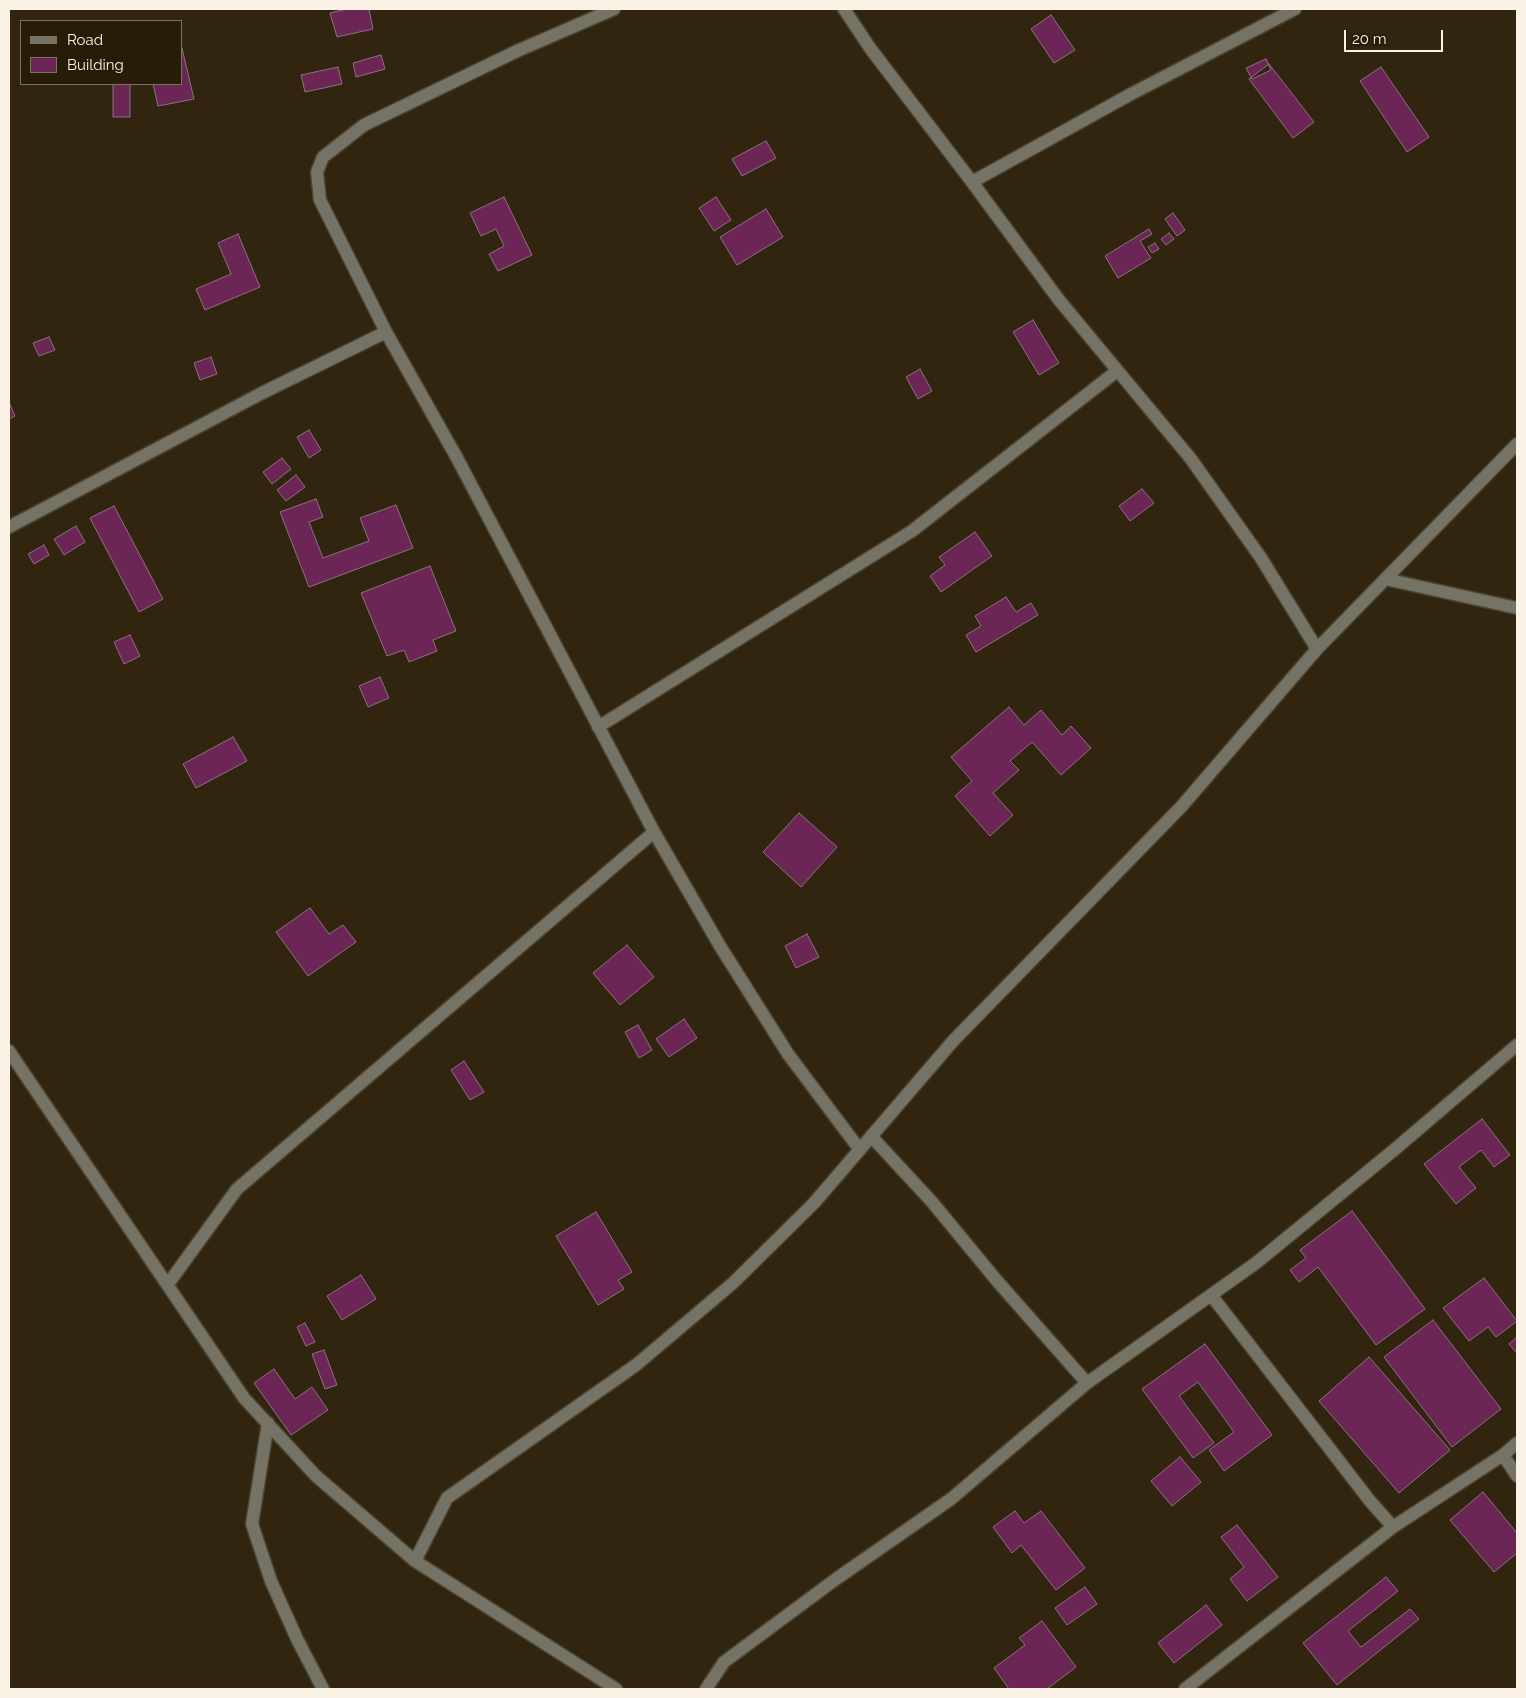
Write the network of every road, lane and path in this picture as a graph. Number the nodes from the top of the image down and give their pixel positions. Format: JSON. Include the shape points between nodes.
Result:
{"nodes":[{"id":1,"x":614,"y":9,"type":"edge"},
{"id":2,"x":844,"y":9,"type":"edge"},
{"id":3,"x":1295,"y":9,"type":"edge"},
{"id":4,"x":972,"y":182,"type":"junction"},
{"id":5,"x":386,"y":332,"type":"junction"},
{"id":6,"x":1118,"y":371,"type":"junction"},
{"id":7,"x":1517,"y":444,"type":"edge"},
{"id":8,"x":9,"y":526,"type":"edge"},
{"id":9,"x":1385,"y":579,"type":"junction"},
{"id":10,"x":1517,"y":608,"type":"edge"},
{"id":11,"x":1317,"y":649,"type":"junction"},
{"id":12,"x":598,"y":727,"type":"junction"},
{"id":13,"x":654,"y":832,"type":"junction"},
{"id":14,"x":1517,"y":1044,"type":"edge"},
{"id":15,"x":10,"y":1053,"type":"edge"},
{"id":16,"x":871,"y":1136,"type":"junction"},
{"id":17,"x":860,"y":1150,"type":"junction"},
{"id":18,"x":168,"y":1284,"type":"junction"},
{"id":19,"x":1211,"y":1295,"type":"junction"},
{"id":20,"x":1087,"y":1383,"type":"junction"},
{"id":21,"x":268,"y":1423,"type":"junction"},
{"id":22,"x":1517,"y":1443,"type":"edge"},
{"id":23,"x":1503,"y":1455,"type":"junction"},
{"id":24,"x":1517,"y":1476,"type":"edge"},
{"id":25,"x":1393,"y":1527,"type":"junction"},
{"id":26,"x":415,"y":1562,"type":"junction"},
{"id":27,"x":323,"y":1689,"type":"edge"},
{"id":28,"x":616,"y":1689,"type":"edge"},
{"id":29,"x":706,"y":1689,"type":"edge"},
{"id":30,"x":1185,"y":1689,"type":"edge"}],
"edges":[{"from":1,"to":5,"type":"street","via":[[517,51],[364,125],[323,157],[317,172],[320,200]]},
{"from":2,"to":4,"type":"street"},
{"from":3,"to":4,"type":"street","via":[[1131,94]]},
{"from":4,"to":6,"type":"street","via":[[1059,300]]},
{"from":5,"to":8,"type":"street"},
{"from":5,"to":12,"type":"street","via":[[457,458]]},
{"from":6,"to":11,"type":"street","via":[[1191,459],[1261,558]]},
{"from":6,"to":12,"type":"street","via":[[912,531]]},
{"from":7,"to":9,"type":"street"},
{"from":9,"to":10,"type":"street"},
{"from":9,"to":11,"type":"street"},
{"from":11,"to":16,"type":"street","via":[[1181,807],[953,1041]]},
{"from":12,"to":13,"type":"street"},
{"from":13,"to":17,"type":"street","via":[[788,1054]]},
{"from":13,"to":18,"type":"street","via":[[237,1189]]},
{"from":14,"to":19,"type":"street","via":[[1310,1219]]},
{"from":15,"to":18,"type":"street"},
{"from":16,"to":17,"type":"street"},
{"from":16,"to":20,"type":"street"},
{"from":17,"to":26,"type":"street","via":[[814,1203],[733,1283],[636,1364],[447,1498]]},
{"from":18,"to":21,"type":"street","via":[[244,1398]]},
{"from":19,"to":20,"type":"street"},
{"from":19,"to":25,"type":"street","via":[[1370,1502]]},
{"from":20,"to":29,"type":"street","via":[[951,1499],[724,1662]]},
{"from":21,"to":26,"type":"street","via":[[316,1476]]},
{"from":21,"to":27,"type":"street","via":[[252,1524],[271,1581]]},
{"from":22,"to":23,"type":"street"},
{"from":23,"to":24,"type":"street"},
{"from":23,"to":25,"type":"street"},
{"from":25,"to":30,"type":"street"},
{"from":26,"to":28,"type":"street"}]}
